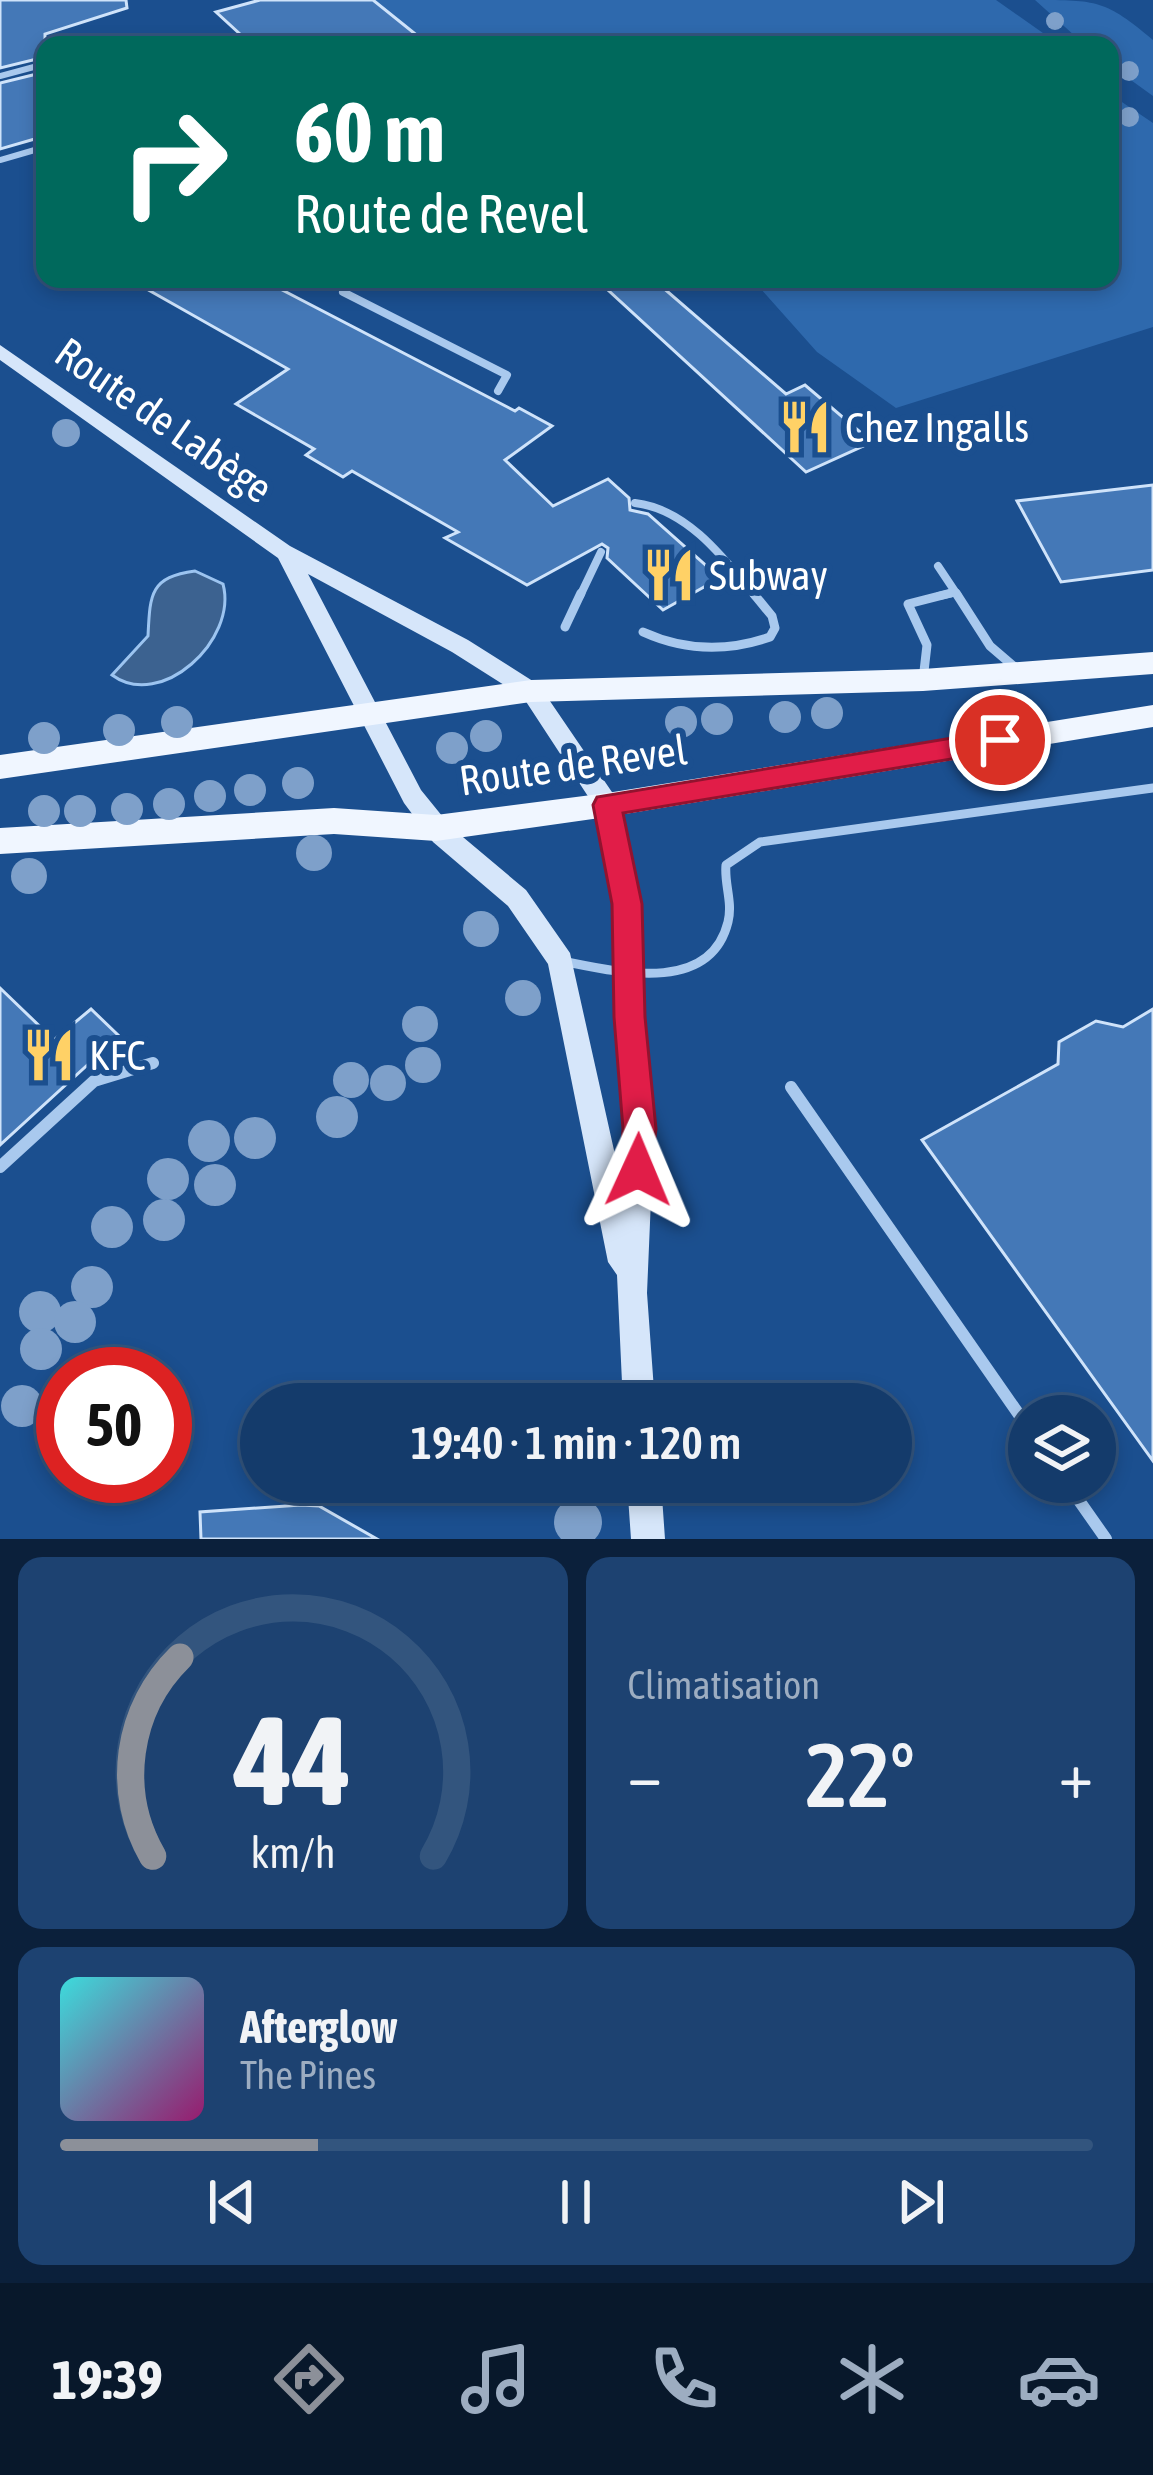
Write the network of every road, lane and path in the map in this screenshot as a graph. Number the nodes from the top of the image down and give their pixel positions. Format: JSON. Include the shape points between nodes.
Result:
{"nodes":[{"id":1,"x":36,"y":68,"type":"edge"},
{"id":2,"x":0,"y":76,"type":"edge"},
{"id":3,"x":36,"y":150,"type":"edge"},
{"id":4,"x":0,"y":160,"type":"edge"},
{"id":5,"x":343,"y":292,"type":"dead end"},
{"id":6,"x":0,"y":351,"type":"edge"},
{"id":7,"x":498,"y":391,"type":"dead end"},
{"id":8,"x":635,"y":503,"type":"dead end"},
{"id":9,"x":283,"y":551,"type":"junction"},
{"id":10,"x":602,"y":552,"type":"dead end"},
{"id":11,"x":938,"y":566,"type":"dead end"},
{"id":12,"x":952,"y":593,"type":"junction"},
{"id":13,"x":565,"y":627,"type":"dead end"},
{"id":14,"x":643,"y":632,"type":"dead end"},
{"id":15,"x":1153,"y":663,"type":"edge"},
{"id":16,"x":1024,"y":675,"type":"junction"},
{"id":17,"x":923,"y":680,"type":"junction"},
{"id":18,"x":532,"y":691,"type":"junction"},
{"id":19,"x":367,"y":716,"type":"junction"},
{"id":20,"x":1153,"y":716,"type":"edge"},
{"id":21,"x":0,"y":767,"type":"edge"},
{"id":22,"x":1153,"y":788,"type":"edge"},
{"id":23,"x":607,"y":805,"type":"junction"},
{"id":24,"x":436,"y":828,"type":"junction"},
{"id":25,"x":0,"y":841,"type":"edge"},
{"id":26,"x":561,"y":961,"type":"junction"},
{"id":27,"x":631,"y":974,"type":"junction"},
{"id":28,"x":153,"y":1063,"type":"dead end"},
{"id":29,"x":791,"y":1088,"type":"dead end"},
{"id":30,"x":0,"y":1167,"type":"edge"},
{"id":31,"x":631,"y":1293,"type":"junction"},
{"id":32,"x":637,"y":1383,"type":"edge"},
{"id":33,"x":1008,"y":1399,"type":"edge"},
{"id":34,"x":645,"y":1503,"type":"edge"},
{"id":35,"x":1081,"y":1503,"type":"edge"},
{"id":36,"x":648,"y":1539,"type":"edge"},
{"id":37,"x":1106,"y":1539,"type":"edge"}],
"edges":[{"from":1,"to":2,"type":"lane"},
{"from":3,"to":4,"type":"lane"},
{"from":5,"to":7,"type":"lane","via":[[507,375]]},
{"from":6,"to":9,"type":"main road","name":"Route de Labège"},
{"from":8,"to":14,"type":"lane","via":[[652,501],[670,512],[718,554],[775,628],[755,644],[712,647],[670,646]]},
{"from":9,"to":18,"type":"main road","name":"Route de Labège"},
{"from":9,"to":19,"type":"main road","name":"Route de Labège","via":[[320,606]]},
{"from":10,"to":13,"type":"lane"},
{"from":11,"to":12,"type":"lane"},
{"from":12,"to":16,"type":"lane","via":[[990,646]]},
{"from":12,"to":17,"type":"lane","via":[[908,604],[927,645]]},
{"from":15,"to":16,"type":"main road","name":"Route de Revel"},
{"from":16,"to":17,"type":"main road","name":"Route de Revel"},
{"from":17,"to":18,"type":"main road","name":"Route de Revel"},
{"from":18,"to":19,"type":"main road","name":"Route de Revel"},
{"from":18,"to":23,"type":"main road"},
{"from":19,"to":21,"type":"main road","name":"Route de Revel"},
{"from":19,"to":24,"type":"main road","name":"Route de Labège"},
{"from":20,"to":23,"type":"main road","name":"Route de Revel"},
{"from":22,"to":27,"type":"lane","via":[[760,842],[729,861],[723,880],[730,920],[721,944],[667,975]]},
{"from":23,"to":24,"type":"main road","name":"Route de Revel"},
{"from":23,"to":27,"type":"main road","via":[[623,869]]},
{"from":24,"to":25,"type":"main road","name":"Route de Revel","via":[[334,821]]},
{"from":24,"to":26,"type":"main road","name":"Route de Labège","via":[[502,882]]},
{"from":26,"to":27,"type":"lane"},
{"from":26,"to":31,"type":"main road"},
{"from":27,"to":31,"type":"main road","via":[[640,1129]]},
{"from":28,"to":30,"type":"lane","via":[[94,1081]]},
{"from":29,"to":33,"type":"lane"},
{"from":31,"to":32,"type":"main road"},
{"from":34,"to":36,"type":"main road"},
{"from":35,"to":37,"type":"lane"}]}
